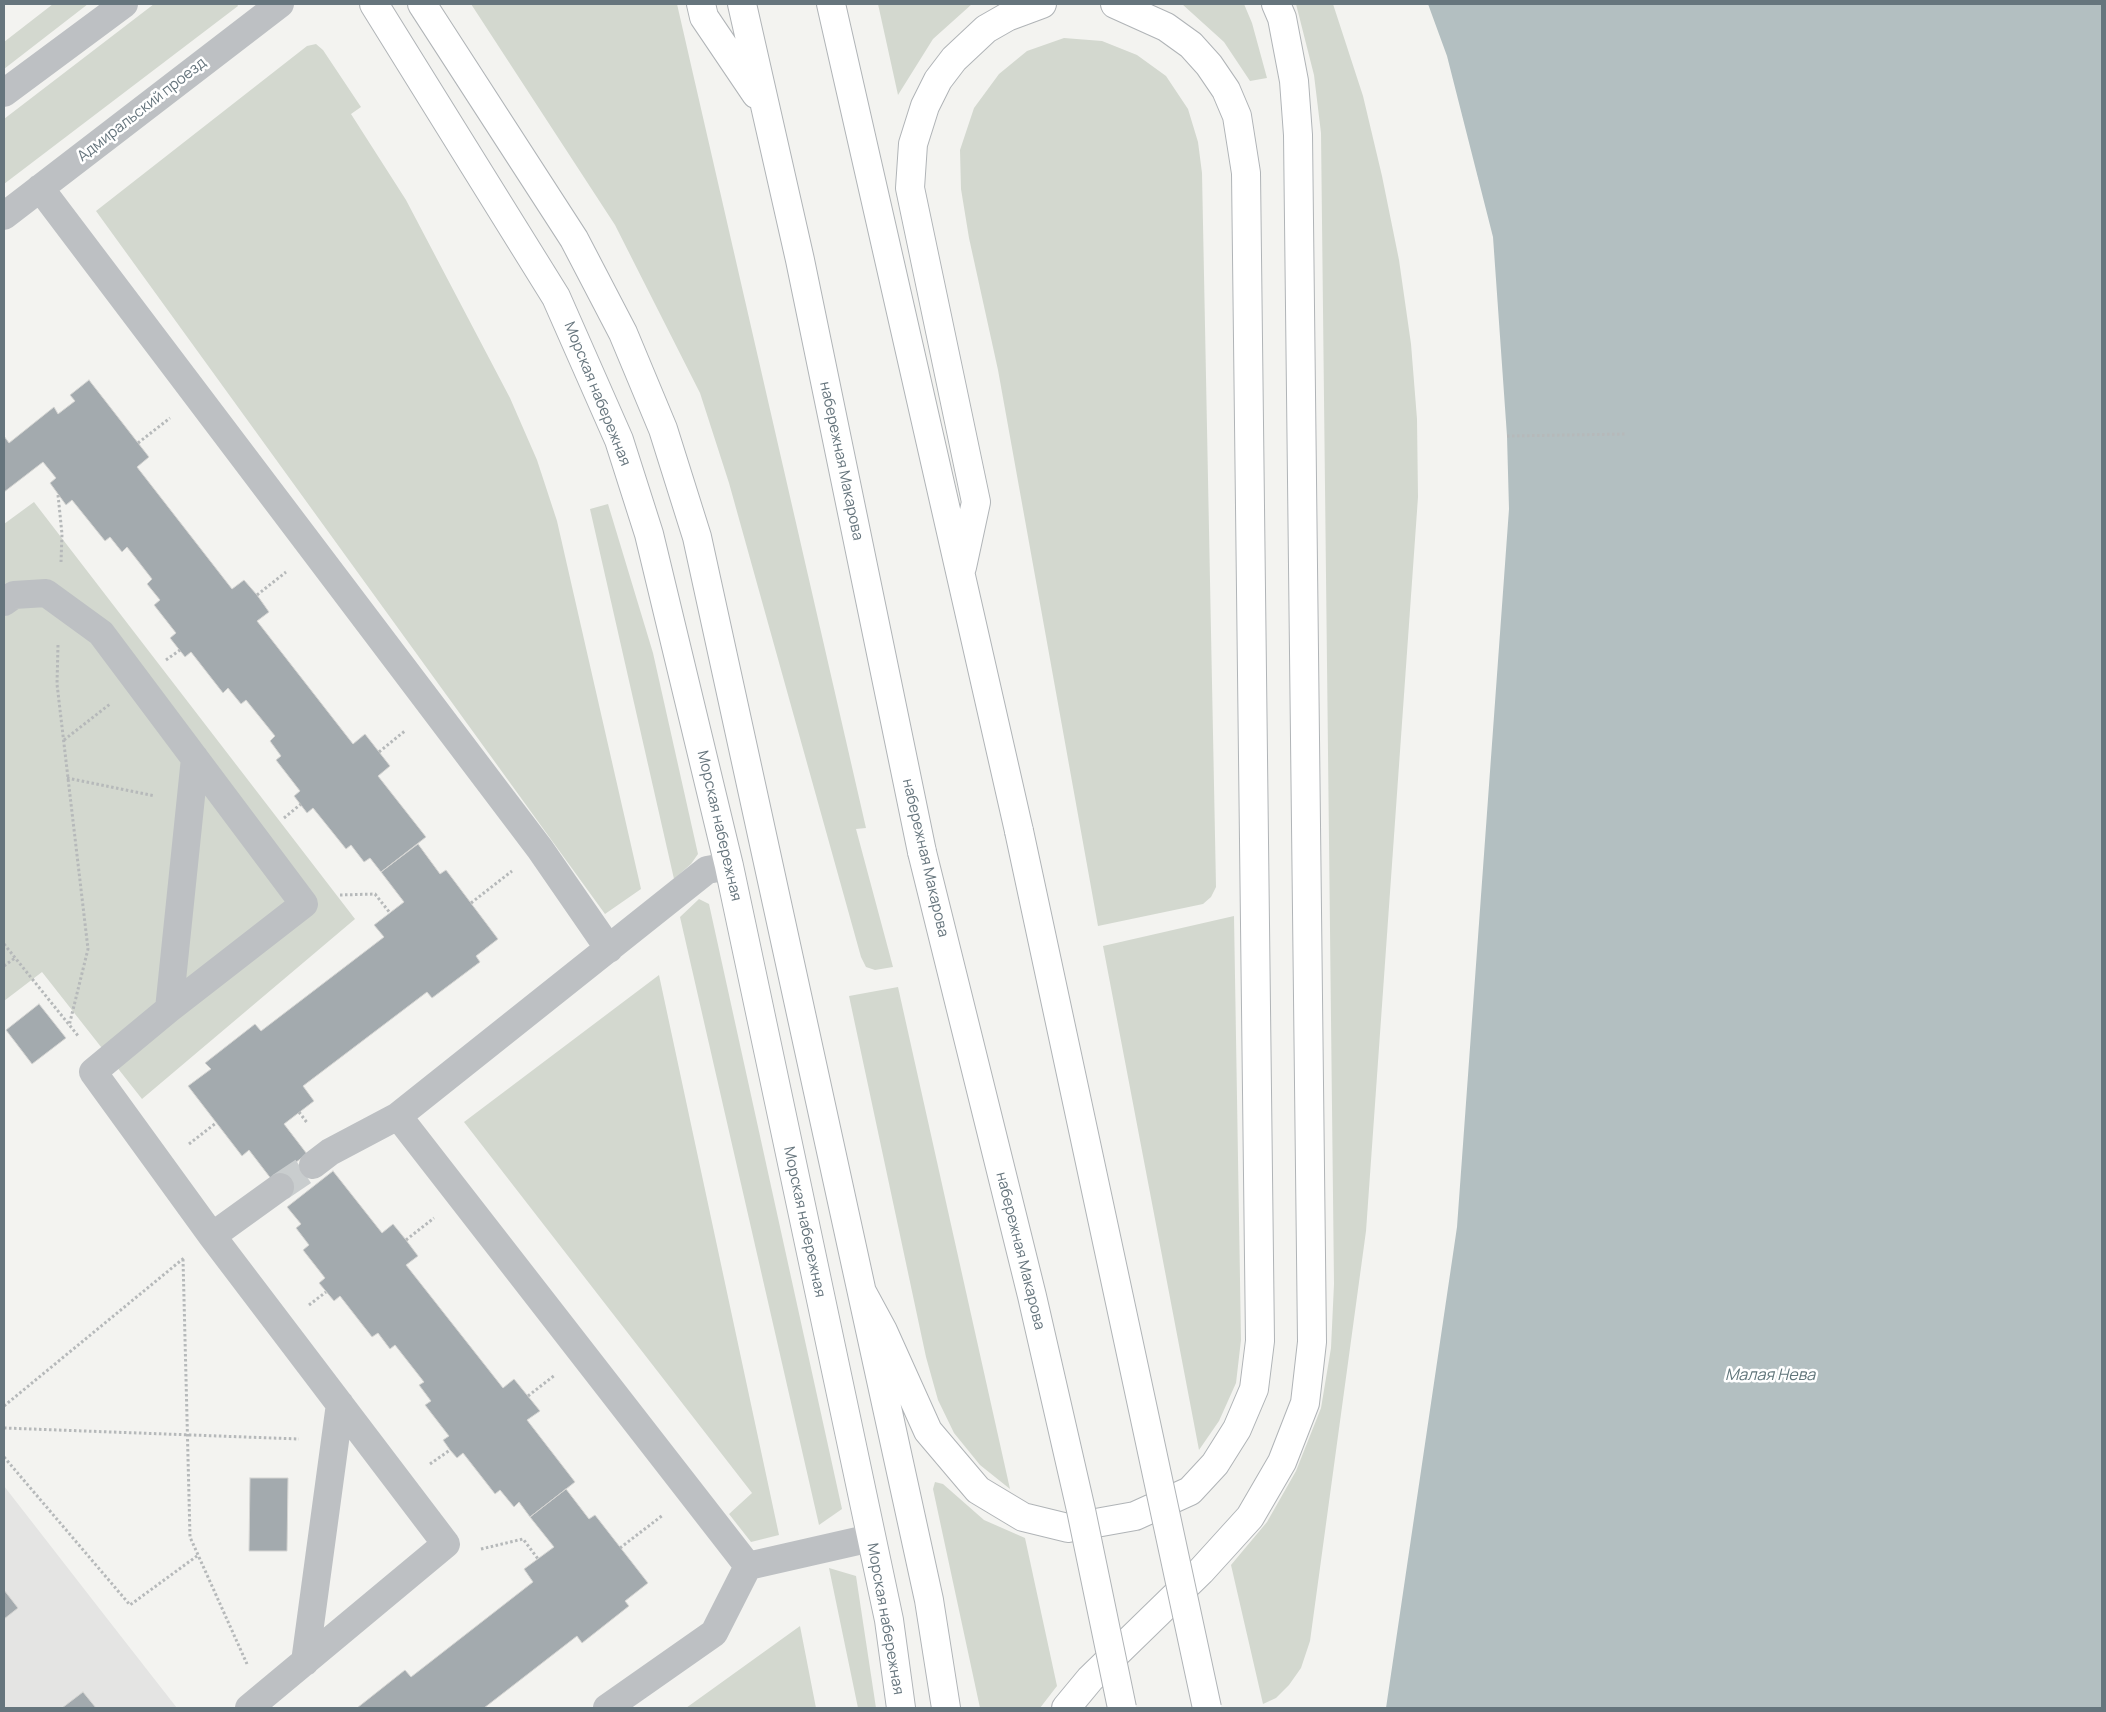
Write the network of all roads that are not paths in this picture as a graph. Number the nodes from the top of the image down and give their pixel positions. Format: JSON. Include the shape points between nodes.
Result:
{"nodes":[{"id":1,"x":124,"y":4,"type":"edge"},
{"id":2,"x":280,"y":4,"type":"edge"},
{"id":3,"x":374,"y":4,"type":"edge"},
{"id":4,"x":422,"y":4,"type":"edge"},
{"id":5,"x":701,"y":4,"type":"edge"},
{"id":6,"x":742,"y":4,"type":"edge"},
{"id":7,"x":830,"y":4,"type":"edge"},
{"id":8,"x":1042,"y":4,"type":"edge"},
{"id":9,"x":1115,"y":4,"type":"edge"},
{"id":10,"x":1276,"y":4,"type":"edge"},
{"id":11,"x":4,"y":93,"type":"edge"},
{"id":12,"x":765,"y":107,"type":"junction"},
{"id":13,"x":40,"y":188,"type":"junction"},
{"id":14,"x":4,"y":216,"type":"edge"},
{"id":15,"x":960,"y":576,"type":"junction"},
{"id":16,"x":4,"y":602,"type":"edge"},
{"id":17,"x":195,"y":758,"type":"junction"},
{"id":18,"x":729,"y":866,"type":"junction"},
{"id":19,"x":609,"y":949,"type":"junction"},
{"id":20,"x":169,"y":1009,"type":"junction"},
{"id":21,"x":398,"y":1116,"type":"junction"},
{"id":22,"x":313,"y":1164,"type":"tunnel mouth"},
{"id":23,"x":280,"y":1187,"type":"tunnel mouth"},
{"id":24,"x":212,"y":1236,"type":"junction"},
{"id":25,"x":863,"y":1294,"type":"junction"},
{"id":26,"x":340,"y":1404,"type":"junction"},
{"id":27,"x":871,"y":1538,"type":"junction"},
{"id":28,"x":748,"y":1566,"type":"junction"},
{"id":29,"x":305,"y":1662,"type":"junction"},
{"id":30,"x":256,"y":1703,"type":"edge"},
{"id":31,"x":608,"y":1708,"type":"edge"},
{"id":32,"x":900,"y":1708,"type":"edge"},
{"id":33,"x":946,"y":1708,"type":"edge"},
{"id":34,"x":1066,"y":1708,"type":"edge"},
{"id":35,"x":1122,"y":1708,"type":"edge"},
{"id":36,"x":1207,"y":1708,"type":"edge"}],
"edges":[{"from":1,"to":11,"type":"street"},
{"from":2,"to":13,"type":"street","name":"Адмиральский проезд"},
{"from":3,"to":18,"type":"main road","name":"Морская набережная","via":[[556,297],[619,440],[649,534]]},
{"from":4,"to":25,"type":"main road","via":[[574,239],[623,333],[664,429],[697,537]]},
{"from":5,"to":12,"type":"main road","via":[[704,17]]},
{"from":6,"to":12,"type":"main road","name":"набережная Макарова"},
{"from":7,"to":15,"type":"main road"},
{"from":8,"to":15,"type":"main road","via":[[986,29],[954,59],[938,80],[925,106],[913,144],[910,188],[976,502]]},
{"from":9,"to":25,"type":"main road","via":[[1166,27],[1191,45],[1209,65],[1226,90],[1236,116],[1246,173],[1260,1341],[1254,1389],[1237,1430],[1215,1464],[1190,1491],[1135,1516],[1068,1528],[1023,1517],[978,1490],[928,1431]]},
{"from":10,"to":34,"type":"main road","via":[[1282,18],[1294,81],[1298,135],[1311,1351],[1302,1411],[1282,1462],[1250,1517],[1201,1571],[1090,1679]]},
{"from":12,"to":35,"type":"main road","name":"набережная Макарова","bridge":true,"via":[[800,260],[922,852],[1032,1296]]},
{"from":13,"to":14,"type":"street","name":"Адмиральский проезд"},
{"from":13,"to":19,"type":"street","via":[[540,849]]},
{"from":15,"to":36,"type":"main road","bridge":true,"via":[[1020,831]]},
{"from":16,"to":17,"type":"street","via":[[14,595],[46,593],[101,633]]},
{"from":17,"to":20,"type":"street"},
{"from":17,"to":20,"type":"street","via":[[304,904]]},
{"from":18,"to":19,"type":"street","via":[[707,870]]},
{"from":18,"to":27,"type":"main road","name":"Морская набережная"},
{"from":19,"to":21,"type":"street"},
{"from":20,"to":24,"type":"street","via":[[93,1072]]},
{"from":21,"to":22,"type":"street"},
{"from":21,"to":28,"type":"street"},
{"from":23,"to":24,"type":"street"},
{"from":24,"to":26,"type":"street"},
{"from":25,"to":33,"type":"main road","via":[[929,1600]]},
{"from":26,"to":29,"type":"street"},
{"from":26,"to":29,"type":"street","via":[[446,1544]]},
{"from":27,"to":28,"type":"street"},
{"from":27,"to":32,"type":"main road","name":"Морская набережная","via":[[889,1620]]},
{"from":28,"to":31,"type":"street","via":[[714,1633]]},
{"from":29,"to":30,"type":"street"}]}
